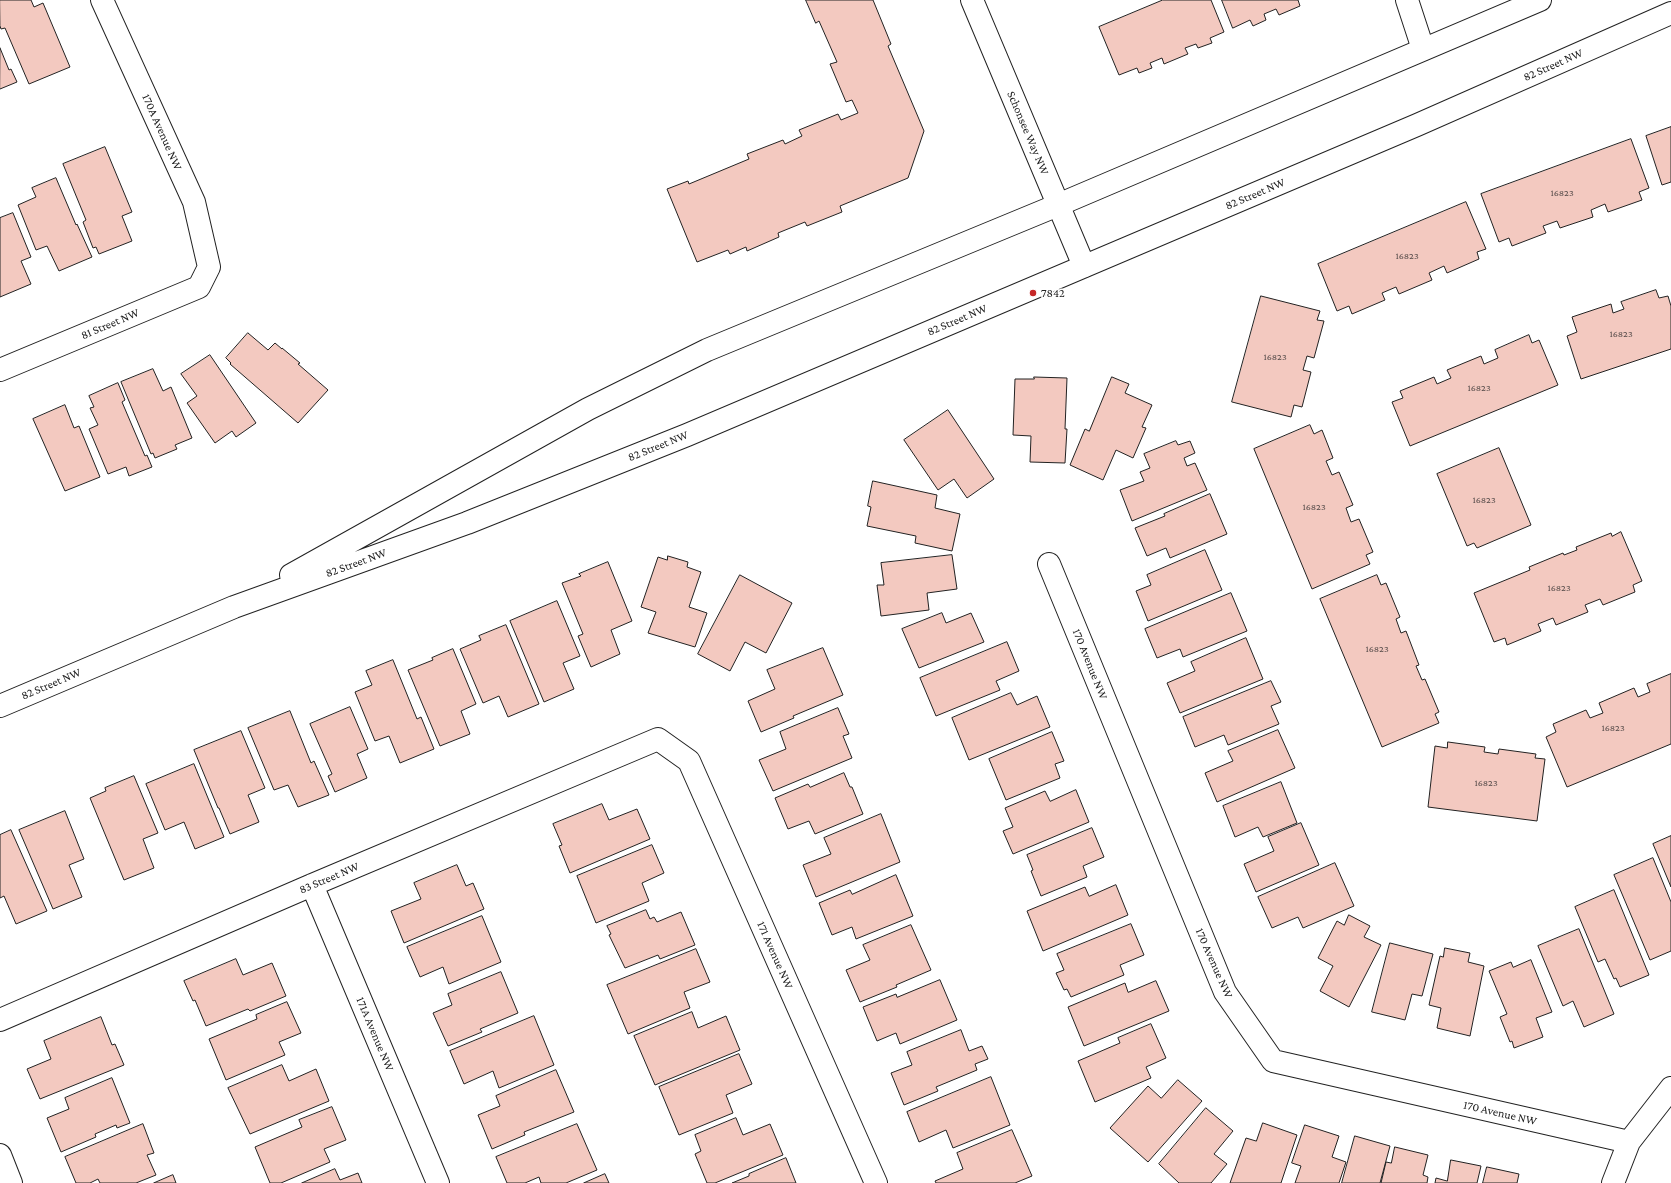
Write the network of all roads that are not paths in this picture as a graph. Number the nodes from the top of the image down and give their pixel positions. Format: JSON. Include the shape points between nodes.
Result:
{"nodes":[{"id":1,"x":102,"y":0,"type":"edge"},
{"id":2,"x":972,"y":0,"type":"edge"},
{"id":3,"x":1407,"y":0,"type":"edge"},
{"id":4,"x":1540,"y":0,"type":"edge"},
{"id":5,"x":1671,"y":13,"type":"edge"},
{"id":6,"x":1423,"y":49,"type":"junction"},
{"id":7,"x":1058,"y":205,"type":"junction"},
{"id":8,"x":1084,"y":266,"type":"junction"},
{"id":9,"x":209,"y":267,"type":"joint"},
{"id":10,"x":0,"y":370,"type":"edge"},
{"id":11,"x":1049,"y":564,"type":"dead end"},
{"id":12,"x":234,"y":607,"type":"junction"},
{"id":13,"x":0,"y":706,"type":"edge"},
{"id":14,"x":658,"y":739,"type":"joint"},
{"id":15,"x":312,"y":885,"type":"junction"},
{"id":16,"x":0,"y":1020,"type":"edge"},
{"id":17,"x":1671,"y":1088,"type":"edge"},
{"id":18,"x":1628,"y":1142,"type":"junction"},
{"id":19,"x":0,"y":1155,"type":"edge"},
{"id":20,"x":11,"y":1183,"type":"edge"},
{"id":21,"x":438,"y":1183,"type":"edge"},
{"id":22,"x":876,"y":1183,"type":"edge"},
{"id":23,"x":1614,"y":1183,"type":"edge"}],
"edges":[{"from":1,"to":9,"type":"street","name":"170A Avenue NW","via":[[194,202]]},
{"from":2,"to":7,"type":"street","name":"Schonsee Way NW"},
{"from":3,"to":6,"type":"street"},
{"from":4,"to":6,"type":"street","name":"82 Street NW"},
{"from":5,"to":8,"type":"street","name":"82 Street NW","via":[[1417,125]]},
{"from":6,"to":7,"type":"street","name":"82 Street NW"},
{"from":7,"to":8,"type":"street","name":"Schonsee Way NW"},
{"from":7,"to":12,"type":"street","name":"82 Street NW","via":[[707,350],[588,410]]},
{"from":8,"to":12,"type":"street","name":"82 Street NW","via":[[665,444],[467,523]]},
{"from":9,"to":10,"type":"street","name":"81 Street NW","via":[[199,287]]},
{"from":11,"to":18,"type":"street","name":"170 Avenue NW","via":[[1225,992],[1273,1061]]},
{"from":12,"to":13,"type":"street","name":"82 Street NW"},
{"from":14,"to":15,"type":"street","name":"83 Street NW"},
{"from":14,"to":22,"type":"street","name":"171 Avenue NW","via":[[689,761]]},
{"from":15,"to":16,"type":"street","name":"83 Street NW"},
{"from":15,"to":21,"type":"street","name":"171A Avenue NW"},
{"from":17,"to":18,"type":"street"},
{"from":18,"to":23,"type":"street"},
{"from":19,"to":20,"type":"street"}]}
